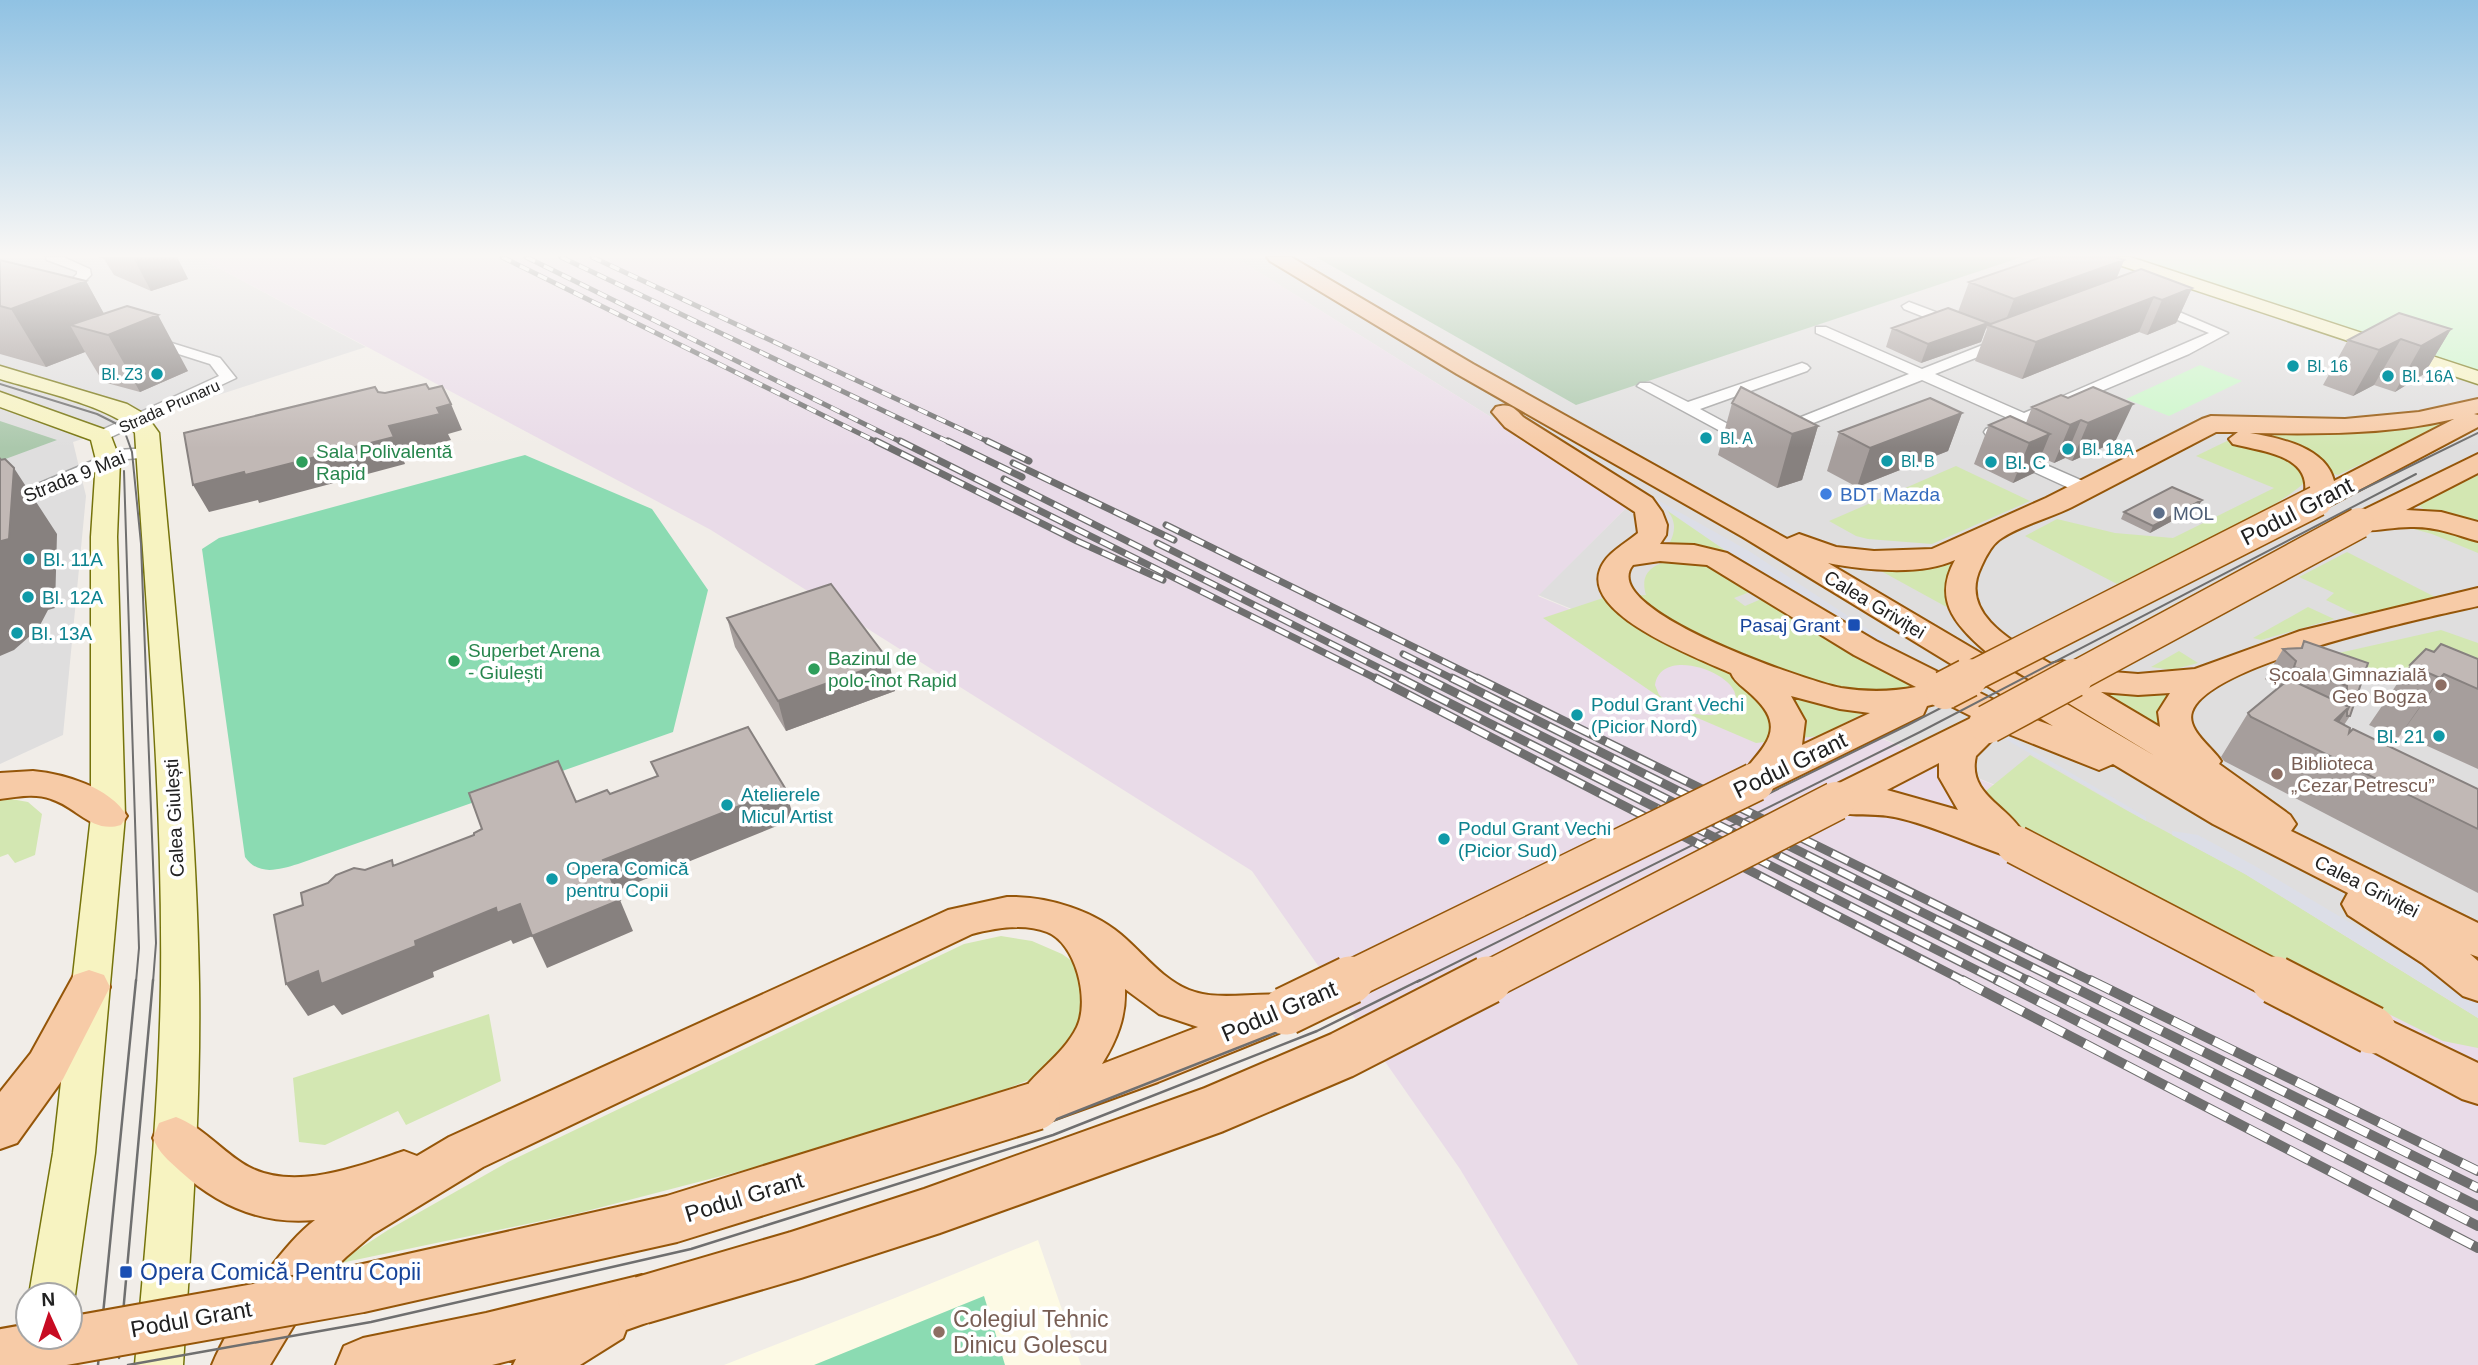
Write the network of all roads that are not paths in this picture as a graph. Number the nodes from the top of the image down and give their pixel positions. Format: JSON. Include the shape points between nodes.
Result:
{"nodes":[{"id":1,"x":1384,"y":321,"type":"edge"},
{"id":2,"x":1946,"y":321,"type":"edge"},
{"id":3,"x":2191,"y":321,"type":"edge"},
{"id":4,"x":2306,"y":321,"type":"edge"},
{"id":5,"x":1821,"y":330,"type":"dead end"},
{"id":6,"x":130,"y":333,"type":"edge"},
{"id":7,"x":1802,"y":368,"type":"dead end"},
{"id":8,"x":1465,"y":369,"type":"junction"},
{"id":9,"x":0,"y":372,"type":"edge"},
{"id":10,"x":1924,"y":374,"type":"junction"},
{"id":11,"x":2478,"y":378,"type":"edge"},
{"id":12,"x":1645,"y":386,"type":"dead end"},
{"id":13,"x":0,"y":399,"type":"edge"},
{"id":14,"x":1687,"y":408,"type":"junction"},
{"id":15,"x":2475,"y":415,"type":"edge"},
{"id":16,"x":2024,"y":419,"type":"junction"},
{"id":17,"x":143,"y":436,"type":"junction"},
{"id":18,"x":2187,"y":436,"type":"junction"},
{"id":19,"x":105,"y":448,"type":"junction"},
{"id":20,"x":2478,"y":462,"type":"edge"},
{"id":21,"x":2086,"y":489,"type":"junction"},
{"id":22,"x":2317,"y":501,"type":"junction"},
{"id":23,"x":0,"y":506,"type":"edge"},
{"id":24,"x":1713,"y":507,"type":"junction"},
{"id":25,"x":2359,"y":523,"type":"junction"},
{"id":26,"x":2478,"y":532,"type":"edge"},
{"id":27,"x":1986,"y":537,"type":"junction"},
{"id":28,"x":1626,"y":556,"type":"junction"},
{"id":29,"x":1819,"y":570,"type":"junction"},
{"id":30,"x":2478,"y":597,"type":"edge"},
{"id":31,"x":2002,"y":649,"type":"junction"},
{"id":32,"x":1723,"y":655,"type":"junction"},
{"id":33,"x":2214,"y":676,"type":"junction"},
{"id":34,"x":1945,"y":690,"type":"junction"},
{"id":35,"x":1988,"y":724,"type":"junction"},
{"id":36,"x":1755,"y":782,"type":"junction"},
{"id":37,"x":0,"y":786,"type":"edge"},
{"id":38,"x":2210,"y":795,"type":"junction"},
{"id":39,"x":1836,"y":801,"type":"junction"},
{"id":40,"x":108,"y":816,"type":"junction"},
{"id":41,"x":2016,"y":845,"type":"junction"},
{"id":42,"x":1068,"y":924,"type":"junction"},
{"id":43,"x":2478,"y":942,"type":"edge"},
{"id":44,"x":2478,"y":984,"type":"edge"},
{"id":45,"x":89,"y":987,"type":"junction"},
{"id":46,"x":1286,"y":1011,"type":"junction"},
{"id":47,"x":2372,"y":1030,"type":"junction"},
{"id":48,"x":2478,"y":1064,"type":"edge"},
{"id":49,"x":2478,"y":1085,"type":"edge"},
{"id":50,"x":1036,"y":1106,"type":"junction"},
{"id":51,"x":0,"y":1128,"type":"edge"},
{"id":52,"x":176,"y":1138,"type":"junction"},
{"id":53,"x":466,"y":1152,"type":"junction"},
{"id":54,"x":53,"y":1281,"type":"edge"},
{"id":55,"x":642,"y":1300,"type":"junction"},
{"id":56,"x":0,"y":1353,"type":"edge"},
{"id":57,"x":159,"y":1365,"type":"edge"},
{"id":58,"x":239,"y":1365,"type":"edge"},
{"id":59,"x":363,"y":1365,"type":"edge"},
{"id":60,"x":540,"y":1365,"type":"edge"}],
"edges":[{"from":1,"to":8,"type":"main road","name":"Calea Griviței"},
{"from":2,"to":10,"type":"street","via":[[2007,340]]},
{"from":3,"to":16,"type":"street","via":[[2221,333]]},
{"from":4,"to":11,"type":"main road"},
{"from":5,"to":10,"type":"street"},
{"from":6,"to":17,"type":"street","name":"Strada Prunaru","via":[[215,361],[228,378]]},
{"from":7,"to":14,"type":"street"},
{"from":8,"to":24,"type":"main road","name":"Calea Griviței"},
{"from":8,"to":28,"type":"main road","via":[[1514,422],[1645,505],[1653,519],[1651,535]]},
{"from":9,"to":17,"type":"main road","via":[[119,409]]},
{"from":10,"to":14,"type":"street","via":[[1757,446]]},
{"from":10,"to":16,"type":"street"},
{"from":12,"to":14,"type":"street"},
{"from":13,"to":19,"type":"main road"},
{"from":15,"to":18,"type":"main road","via":[[2358,426],[2211,424]]},
{"from":15,"to":22,"type":"main road","name":"Podul Grant"},
{"from":16,"to":21,"type":"street","via":[[1985,435],[1986,440]]},
{"from":17,"to":19,"type":"street","name":"Strada Prunaru"},
{"from":17,"to":19,"type":"street","name":"Strada 9 Mai","via":[[132,452]]},
{"from":17,"to":52,"type":"main road","name":"Calea Giulești","via":[[166,664],[178,918]]},
{"from":18,"to":21,"type":"main road"},
{"from":18,"to":22,"type":"main road","via":[[2250,440],[2292,453],[2315,468],[2322,479]]},
{"from":19,"to":23,"type":"street","name":"Strada 9 Mai"},
{"from":19,"to":40,"type":"main road"},
{"from":20,"to":25,"type":"main road","name":"Podul Grant"},
{"from":21,"to":27,"type":"main road"},
{"from":22,"to":34,"type":"main road","name":"Podul Grant","bridge":true},
{"from":24,"to":27,"type":"main road","via":[[1831,555],[1874,560],[1938,557]]},
{"from":24,"to":29,"type":"main road","name":"Calea Griviței"},
{"from":25,"to":26,"type":"main road","via":[[2421,517]]},
{"from":25,"to":35,"type":"main road","name":"Podul Grant","bridge":true},
{"from":27,"to":31,"type":"main road","via":[[1964,570],[1958,589],[1972,621]]},
{"from":28,"to":32,"type":"main road","via":[[1613,576],[1632,610],[1651,624]]},
{"from":28,"to":38,"type":"main road","via":[[1667,551],[1717,559],[1865,648],[2014,724]]},
{"from":29,"to":31,"type":"main road"},
{"from":29,"to":38,"type":"main road","name":"Calea Griviței"},
{"from":30,"to":33,"type":"main road","via":[[2315,636]]},
{"from":31,"to":33,"type":"main road","via":[[2076,677],[2122,685],[2173,685]]},
{"from":31,"to":38,"type":"main road","via":[[2149,735]]},
{"from":32,"to":34,"type":"main road","via":[[1845,700],[1892,702]]},
{"from":32,"to":36,"type":"main road","via":[[1785,711],[1787,744]]},
{"from":33,"to":38,"type":"main road","via":[[2184,696],[2175,713]]},
{"from":34,"to":36,"type":"main road","name":"Podul Grant"},
{"from":35,"to":39,"type":"main road","name":"Podul Grant"},
{"from":35,"to":41,"type":"main road","via":[[1960,753],[1958,779],[1980,812]]},
{"from":36,"to":46,"type":"main road","name":"Podul Grant","bridge":true},
{"from":37,"to":40,"type":"main road","via":[[60,787]]},
{"from":38,"to":43,"type":"main road","name":"Calea Griviței","via":[[2339,872]]},
{"from":38,"to":44,"type":"main road"},
{"from":39,"to":41,"type":"main road","via":[[1880,801],[1910,807]]},
{"from":39,"to":55,"type":"main road","name":"Podul Grant","bridge":true,"via":[[1342,1055],[1224,1105],[932,1211]]},
{"from":40,"to":45,"type":"main road"},
{"from":41,"to":47,"type":"main road","bridge":true},
{"from":42,"to":46,"type":"main road","via":[[1100,939],[1147,986],[1175,1003],[1236,1014]]},
{"from":42,"to":50,"type":"main road","via":[[1096,963],[1106,1005],[1082,1059]]},
{"from":42,"to":53,"type":"main road","via":[[1022,910],[962,920]]},
{"from":45,"to":51,"type":"main road","via":[[47,1066]]},
{"from":45,"to":54,"type":"main road","via":[[74,1153]]},
{"from":46,"to":50,"type":"main road","name":"Podul Grant"},
{"from":47,"to":48,"type":"main road"},
{"from":47,"to":49,"type":"main road"},
{"from":50,"to":56,"type":"main road","name":"Podul Grant","bridge":true,"via":[[645,1226],[359,1290]]},
{"from":52,"to":53,"type":"main road","via":[[235,1185],[282,1198],[325,1197],[353,1190]]},
{"from":52,"to":57,"type":"main road","name":"Calea Giulești"},
{"from":53,"to":58,"type":"main road","via":[[328,1240],[302,1265]]},
{"from":55,"to":59,"type":"main road","name":"Podul Grant","via":[[486,1340]]},
{"from":55,"to":60,"type":"main road","via":[[565,1343]]}]}
